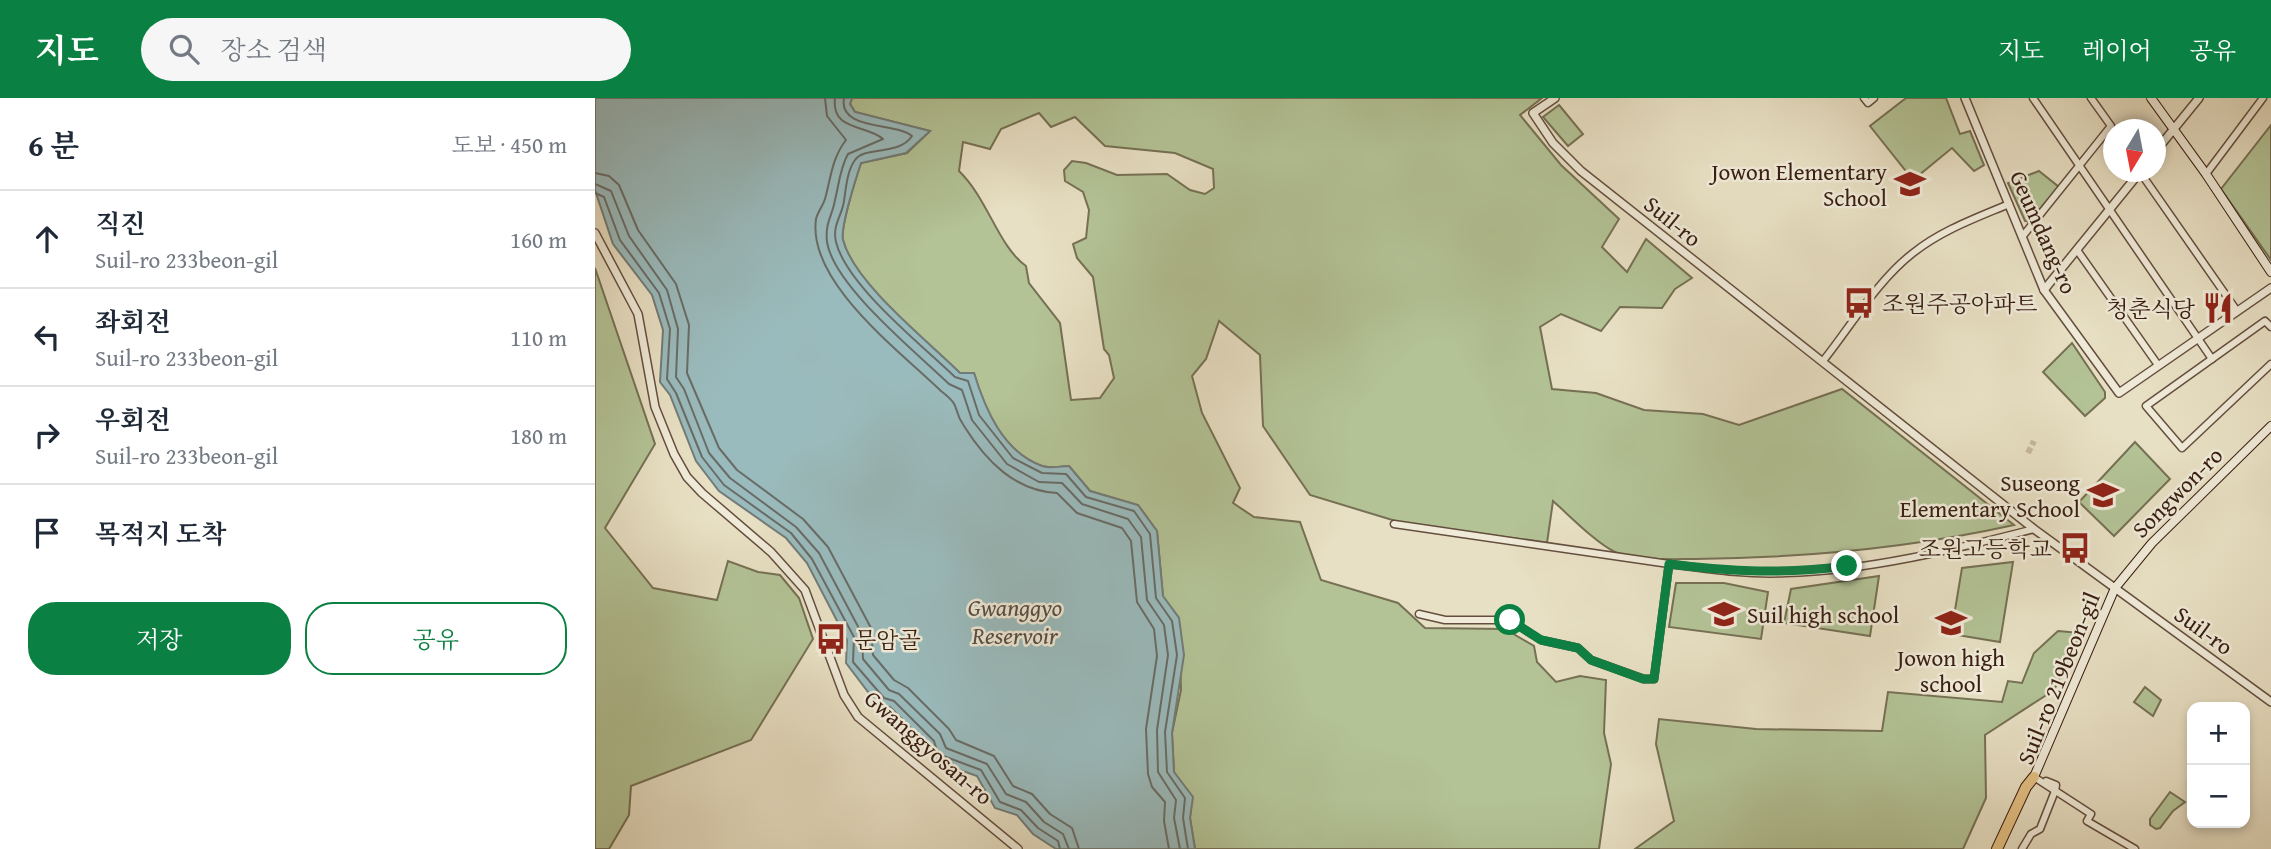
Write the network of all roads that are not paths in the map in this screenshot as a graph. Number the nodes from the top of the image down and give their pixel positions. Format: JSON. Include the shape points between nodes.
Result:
{"nodes":[{"id":1,"x":1555,"y":98,"type":"edge"},
{"id":2,"x":1965,"y":98,"type":"edge"},
{"id":3,"x":2033,"y":98,"type":"edge"},
{"id":4,"x":2091,"y":98,"type":"edge"},
{"id":5,"x":2151,"y":98,"type":"edge"},
{"id":6,"x":2199,"y":98,"type":"edge"},
{"id":7,"x":2263,"y":98,"type":"edge"},
{"id":8,"x":2173,"y":130,"type":"junction"},
{"id":9,"x":2166,"y":139,"type":"edge"},
{"id":10,"x":2080,"y":167,"type":"junction"},
{"id":11,"x":2206,"y":174,"type":"junction"},
{"id":12,"x":2132,"y":182,"type":"edge"},
{"id":13,"x":2147,"y":182,"type":"edge"},
{"id":14,"x":2009,"y":204,"type":"junction"},
{"id":15,"x":2109,"y":210,"type":"junction"},
{"id":16,"x":595,"y":233,"type":"edge"},
{"id":17,"x":2022,"y":237,"type":"junction"},
{"id":18,"x":2077,"y":250,"type":"junction"},
{"id":19,"x":2271,"y":272,"type":"edge"},
{"id":20,"x":2271,"y":288,"type":"edge"},
{"id":21,"x":2045,"y":290,"type":"junction"},
{"id":22,"x":2237,"y":311,"type":"junction"},
{"id":23,"x":2271,"y":327,"type":"edge"},
{"id":24,"x":2197,"y":339,"type":"junction"},
{"id":25,"x":2212,"y":359,"type":"junction"},
{"id":26,"x":1823,"y":361,"type":"junction"},
{"id":27,"x":2271,"y":364,"type":"edge"},
{"id":28,"x":2158,"y":365,"type":"junction"},
{"id":29,"x":2271,"y":426,"type":"edge"},
{"id":30,"x":1394,"y":524,"type":"dead end"},
{"id":31,"x":2034,"y":529,"type":"junction"},
{"id":32,"x":1669,"y":564,"type":"junction"},
{"id":33,"x":2115,"y":589,"type":"junction"},
{"id":34,"x":1419,"y":614,"type":"dead end"},
{"id":35,"x":2271,"y":702,"type":"edge"},
{"id":36,"x":2034,"y":777,"type":"junction"},
{"id":37,"x":2055,"y":791,"type":"junction"},
{"id":38,"x":1018,"y":849,"type":"edge"},
{"id":39,"x":1997,"y":849,"type":"edge"},
{"id":40,"x":2004,"y":849,"type":"edge"},
{"id":41,"x":2022,"y":849,"type":"edge"},
{"id":42,"x":2135,"y":849,"type":"edge"}],
"edges":[{"from":1,"to":26,"type":"street","name":"Suil-ro","via":[[1534,113],[1553,143],[1581,171]]},
{"from":2,"to":14,"type":"street","name":"Geumdang-ro"},
{"from":3,"to":10,"type":"street"},
{"from":4,"to":10,"type":"street","via":[[2111,126]]},
{"from":5,"to":8,"type":"main road"},
{"from":6,"to":8,"type":"street"},
{"from":7,"to":11,"type":"street"},
{"from":8,"to":9,"type":"street"},
{"from":8,"to":11,"type":"main road"},
{"from":10,"to":15,"type":"street"},
{"from":10,"to":17,"type":"street"},
{"from":11,"to":19,"type":"main road"},
{"from":12,"to":15,"type":"street"},
{"from":13,"to":22,"type":"street"},
{"from":14,"to":17,"type":"street","name":"Geumdang-ro"},
{"from":14,"to":26,"type":"street","via":[[1949,229],[1912,254]]},
{"from":15,"to":18,"type":"street"},
{"from":15,"to":24,"type":"street"},
{"from":16,"to":38,"type":"street","name":"Gwanggyosan-ro","via":[[638,314],[655,407],[687,477],[797,579],[844,695],[858,718]]},
{"from":17,"to":21,"type":"street","name":"Geumdang-ro"},
{"from":18,"to":21,"type":"street"},
{"from":18,"to":28,"type":"street"},
{"from":20,"to":22,"type":"street","name":"Geumdang-ro"},
{"from":21,"to":28,"type":"street","name":"Geumdang-ro","via":[[2119,393]]},
{"from":22,"to":24,"type":"street","name":"Geumdang-ro"},
{"from":23,"to":25,"type":"street","via":[[2265,321]]},
{"from":24,"to":25,"type":"street"},
{"from":24,"to":28,"type":"street","name":"Geumdang-ro"},
{"from":25,"to":27,"type":"street","via":[[2146,406],[2182,448]]},
{"from":26,"to":31,"type":"street","name":"Suil-ro"},
{"from":29,"to":33,"type":"main road","name":"Songwon-ro","via":[[2152,544]]},
{"from":30,"to":32,"type":"street"},
{"from":31,"to":32,"type":"street","via":[[1954,549],[1787,573]]},
{"from":31,"to":33,"type":"street","name":"Suil-ro"},
{"from":32,"to":34,"type":"street","via":[[1654,679],[1591,660],[1578,648],[1541,640],[1510,620],[1445,621]]},
{"from":33,"to":35,"type":"street","name":"Suil-ro"},
{"from":33,"to":36,"type":"main road","name":"Suil-ro 219beon-gil"},
{"from":36,"to":37,"type":"street","name":"Suil-ro 219beon-gil"},
{"from":36,"to":39,"type":"highway"},
{"from":36,"to":40,"type":"highway"},
{"from":37,"to":41,"type":"street","via":[[2040,829]]},
{"from":37,"to":42,"type":"street","name":"Suil-ro 219beon-gil","via":[[2091,814],[2087,821]]}]}
